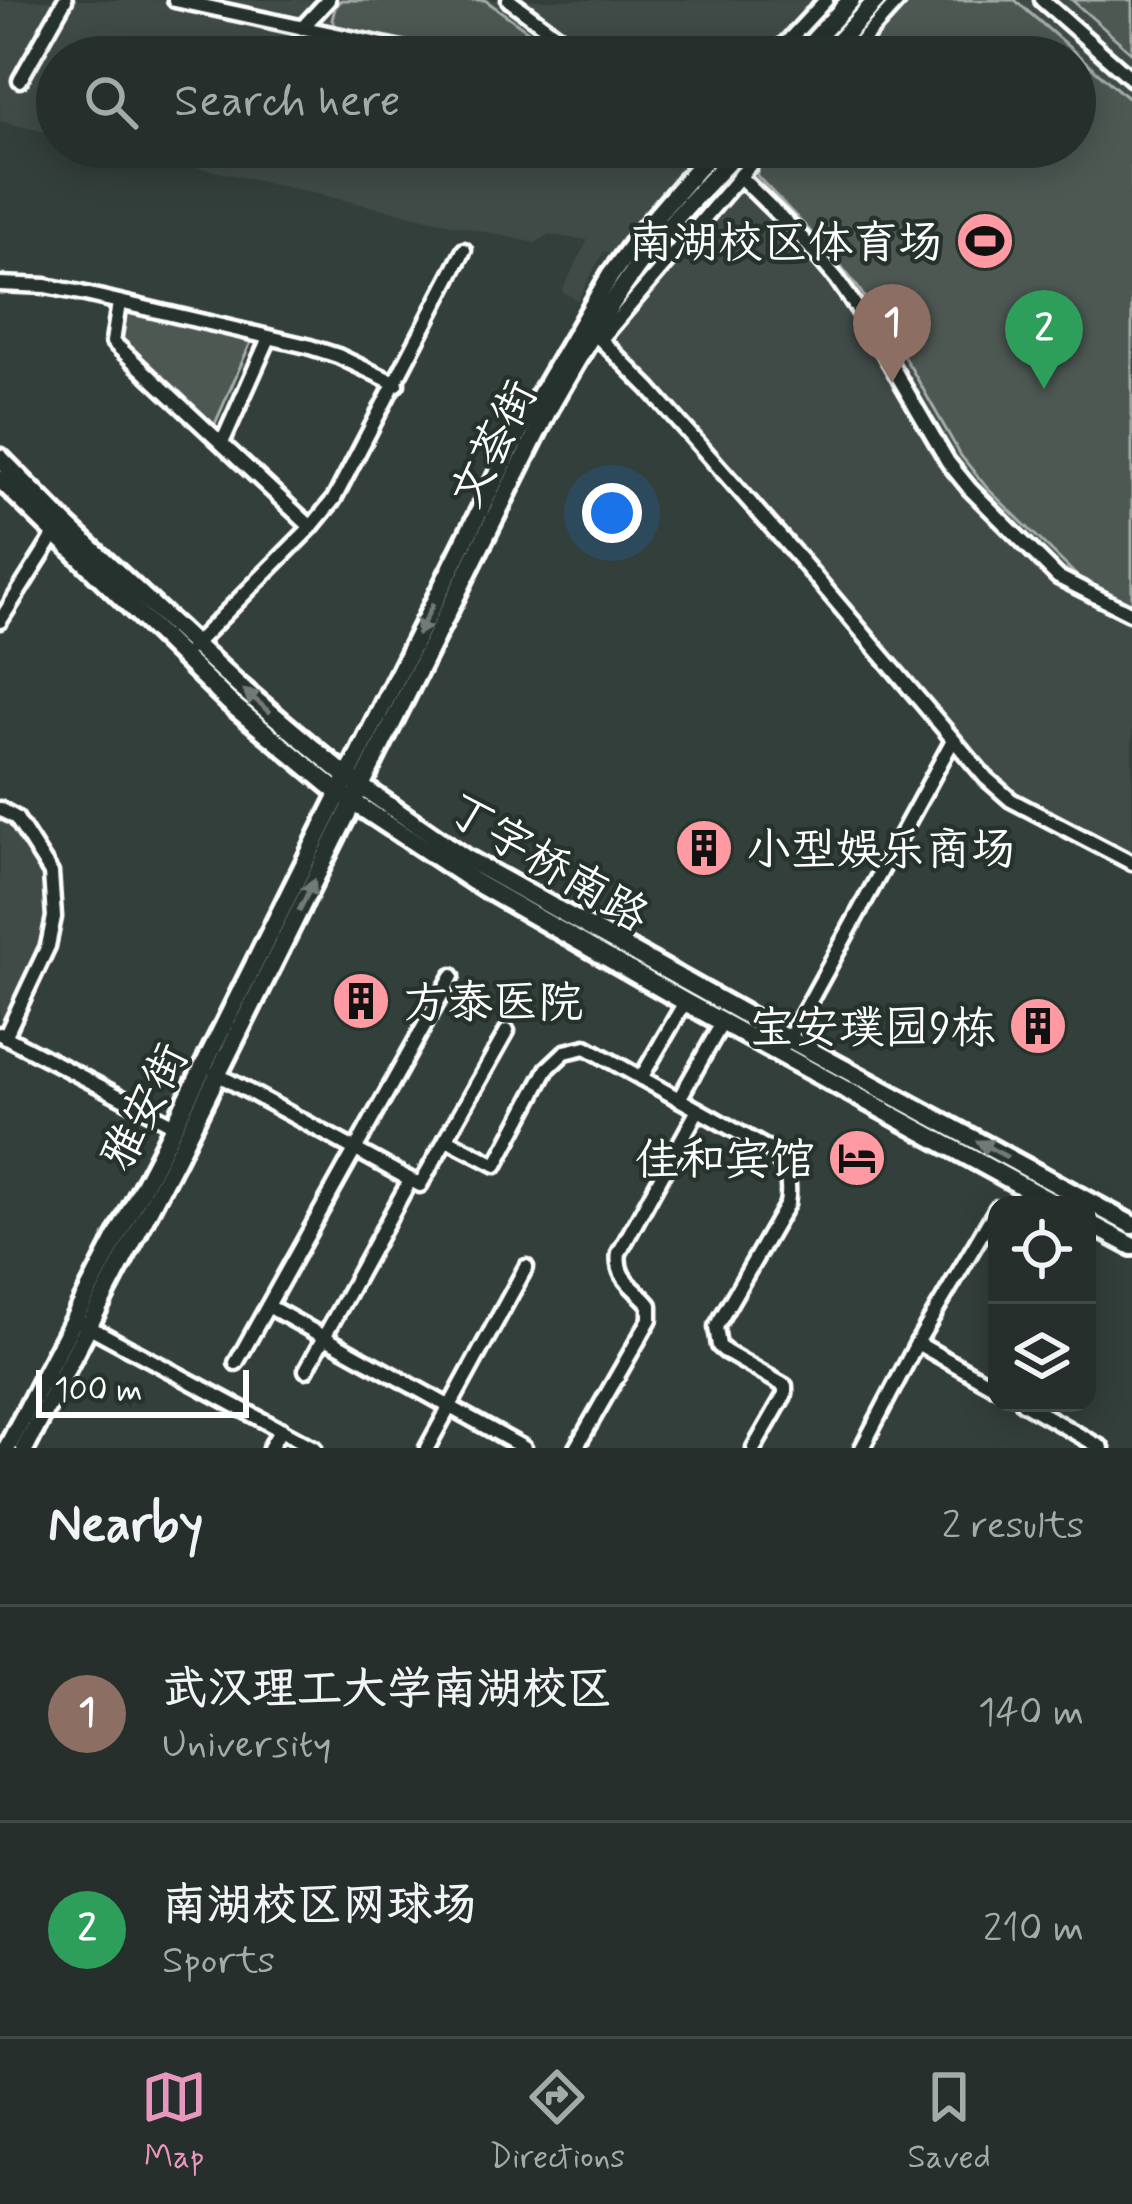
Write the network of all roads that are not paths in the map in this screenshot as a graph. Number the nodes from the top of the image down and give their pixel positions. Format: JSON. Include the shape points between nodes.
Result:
{"nodes":[{"id":1,"x":65,"y":0,"type":"edge"},
{"id":2,"x":175,"y":0,"type":"edge"},
{"id":3,"x":328,"y":0,"type":"edge"},
{"id":4,"x":509,"y":0,"type":"edge"},
{"id":5,"x":826,"y":0,"type":"edge"},
{"id":6,"x":851,"y":0,"type":"edge"},
{"id":7,"x":877,"y":0,"type":"edge"},
{"id":8,"x":899,"y":0,"type":"edge"},
{"id":9,"x":1042,"y":0,"type":"edge"},
{"id":10,"x":302,"y":28,"type":"junction"},
{"id":11,"x":45,"y":36,"type":"edge"},
{"id":12,"x":340,"y":36,"type":"edge"},
{"id":13,"x":558,"y":36,"type":"edge"},
{"id":14,"x":792,"y":36,"type":"edge"},
{"id":15,"x":818,"y":36,"type":"edge"},
{"id":16,"x":844,"y":36,"type":"edge"},
{"id":17,"x":866,"y":36,"type":"edge"},
{"id":18,"x":1083,"y":36,"type":"edge"},
{"id":19,"x":1096,"y":47,"type":"edge"},
{"id":20,"x":36,"y":52,"type":"edge"},
{"id":21,"x":1132,"y":79,"type":"edge"},
{"id":22,"x":20,"y":80,"type":"dead end"},
{"id":23,"x":698,"y":168,"type":"edge"},
{"id":24,"x":723,"y":168,"type":"edge"},
{"id":25,"x":746,"y":168,"type":"edge"},
{"id":26,"x":739,"y":176,"type":"junction"},
{"id":27,"x":464,"y":250,"type":"dead end"},
{"id":28,"x":0,"y":284,"type":"edge"},
{"id":29,"x":118,"y":303,"type":"junction"},
{"id":30,"x":597,"y":336,"type":"junction"},
{"id":31,"x":269,"y":338,"type":"junction"},
{"id":32,"x":397,"y":384,"type":"junction"},
{"id":33,"x":221,"y":442,"type":"junction"},
{"id":34,"x":0,"y":458,"type":"edge"},
{"id":35,"x":0,"y":479,"type":"edge"},
{"id":36,"x":311,"y":527,"type":"junction"},
{"id":37,"x":55,"y":534,"type":"junction"},
{"id":38,"x":1132,"y":614,"type":"edge"},
{"id":39,"x":0,"y":621,"type":"edge"},
{"id":40,"x":188,"y":652,"type":"junction"},
{"id":41,"x":953,"y":740,"type":"junction"},
{"id":42,"x":350,"y":790,"type":"junction"},
{"id":43,"x":0,"y":809,"type":"edge"},
{"id":44,"x":1132,"y":863,"type":"edge"},
{"id":45,"x":452,"y":976,"type":"dead end"},
{"id":46,"x":685,"y":1002,"type":"junction"},
{"id":47,"x":722,"y":1023,"type":"junction"},
{"id":48,"x":507,"y":1031,"type":"dead end"},
{"id":49,"x":3,"y":1036,"type":"edge"},
{"id":50,"x":785,"y":1047,"type":"junction"},
{"id":51,"x":209,"y":1070,"type":"junction"},
{"id":52,"x":641,"y":1078,"type":"junction"},
{"id":53,"x":679,"y":1099,"type":"junction"},
{"id":54,"x":698,"y":1110,"type":"junction"},
{"id":55,"x":174,"y":1125,"type":"junction"},
{"id":56,"x":446,"y":1139,"type":"junction"},
{"id":57,"x":355,"y":1149,"type":"junction"},
{"id":58,"x":410,"y":1180,"type":"junction"},
{"id":59,"x":1013,"y":1181,"type":"junction"},
{"id":60,"x":1004,"y":1196,"type":"edge"},
{"id":61,"x":1040,"y":1196,"type":"edge"},
{"id":62,"x":988,"y":1224,"type":"edge"},
{"id":63,"x":1132,"y":1225,"type":"edge"},
{"id":64,"x":1096,"y":1227,"type":"edge"},
{"id":65,"x":1132,"y":1246,"type":"edge"},
{"id":66,"x":526,"y":1267,"type":"dead end"},
{"id":67,"x":268,"y":1306,"type":"junction"},
{"id":68,"x":83,"y":1323,"type":"junction"},
{"id":69,"x":324,"y":1337,"type":"junction"},
{"id":70,"x":917,"y":1343,"type":"junction"},
{"id":71,"x":236,"y":1364,"type":"dead end"},
{"id":72,"x":305,"y":1370,"type":"dead end"},
{"id":73,"x":988,"y":1383,"type":"edge"},
{"id":74,"x":449,"y":1407,"type":"junction"},
{"id":75,"x":1039,"y":1412,"type":"edge"},
{"id":76,"x":281,"y":1429,"type":"junction"},
{"id":77,"x":7,"y":1448,"type":"edge"},
{"id":78,"x":25,"y":1448,"type":"edge"},
{"id":79,"x":270,"y":1448,"type":"edge"},
{"id":80,"x":314,"y":1448,"type":"edge"},
{"id":81,"x":427,"y":1448,"type":"edge"},
{"id":82,"x":524,"y":1448,"type":"edge"},
{"id":83,"x":576,"y":1448,"type":"edge"},
{"id":84,"x":754,"y":1448,"type":"edge"},
{"id":85,"x":862,"y":1448,"type":"edge"},
{"id":86,"x":1102,"y":1448,"type":"edge"}],
"edges":[{"from":1,"to":11,"type":"street"},
{"from":2,"to":10,"type":"street"},
{"from":3,"to":10,"type":"street"},
{"from":4,"to":13,"type":"street"},
{"from":5,"to":14,"type":"street"},
{"from":6,"to":15,"type":"main road"},
{"from":7,"to":16,"type":"main road"},
{"from":8,"to":17,"type":"street"},
{"from":9,"to":18,"type":"street"},
{"from":10,"to":12,"type":"street"},
{"from":19,"to":21,"type":"street"},
{"from":20,"to":22,"type":"street"},
{"from":23,"to":42,"type":"main road","name":"文荟街","one_way":true,"via":[[589,308],[519,432]]},
{"from":24,"to":30,"type":"main road","name":"文荟街","via":[[650,249]]},
{"from":25,"to":26,"type":"street"},
{"from":26,"to":30,"type":"street"},
{"from":26,"to":38,"type":"street","via":[[837,279],[970,489],[1058,577]]},
{"from":27,"to":32,"type":"street"},
{"from":28,"to":29,"type":"street"},
{"from":29,"to":31,"type":"street"},
{"from":29,"to":33,"type":"street","via":[[113,342]]},
{"from":30,"to":41,"type":"street"},
{"from":30,"to":42,"type":"main road","name":"文荟街","via":[[549,408]]},
{"from":31,"to":32,"type":"street","via":[[326,351]]},
{"from":31,"to":33,"type":"street"},
{"from":32,"to":36,"type":"street","via":[[344,484]]},
{"from":33,"to":36,"type":"street"},
{"from":34,"to":40,"type":"main road","name":"丁字桥南路"},
{"from":35,"to":37,"type":"main road","name":"丁字桥南路"},
{"from":36,"to":40,"type":"street"},
{"from":37,"to":39,"type":"street"},
{"from":37,"to":40,"type":"main road","name":"丁字桥南路"},
{"from":42,"to":40,"type":"main road","name":"丁字桥南路","one_way":true,"via":[[260,730]]},
{"from":41,"to":44,"type":"street","via":[[1011,800]]},
{"from":41,"to":50,"type":"street"},
{"from":42,"to":46,"type":"main road","name":"丁字桥南路","via":[[472,880]]},
{"from":42,"to":50,"type":"main road","name":"丁字桥南路"},
{"from":42,"to":51,"type":"main road","name":"雅安街"},
{"from":43,"to":49,"type":"street","via":[[16,818],[51,873],[54,917]]},
{"from":45,"to":57,"type":"street"},
{"from":46,"to":47,"type":"main road","name":"丁字桥南路"},
{"from":46,"to":52,"type":"street"},
{"from":47,"to":50,"type":"main road","name":"丁字桥南路"},
{"from":47,"to":53,"type":"street"},
{"from":48,"to":56,"type":"street"},
{"from":49,"to":55,"type":"street"},
{"from":50,"to":59,"type":"main road","name":"丁字桥南路"},
{"from":63,"to":50,"type":"main road","name":"丁字桥南路","one_way":true},
{"from":51,"to":55,"type":"main road","name":"雅安街"},
{"from":51,"to":57,"type":"street"},
{"from":51,"to":68,"type":"main road","name":"雅安街"},
{"from":52,"to":53,"type":"street"},
{"from":52,"to":56,"type":"street","via":[[575,1048],[547,1069],[496,1165]]},
{"from":53,"to":54,"type":"street"},
{"from":54,"to":83,"type":"street","via":[[619,1253],[621,1276],[650,1305],[650,1319]]},
{"from":54,"to":84,"type":"street","via":[[770,1150],[790,1182],[787,1204],[716,1327],[726,1352],[785,1386]]},
{"from":55,"to":68,"type":"main road","name":"雅安街"},
{"from":56,"to":58,"type":"street","via":[[420,1185]]},
{"from":57,"to":58,"type":"street"},
{"from":57,"to":67,"type":"street"},
{"from":58,"to":69,"type":"street"},
{"from":59,"to":60,"type":"street"},
{"from":59,"to":61,"type":"main road","name":"丁字桥南路"},
{"from":62,"to":70,"type":"street"},
{"from":64,"to":65,"type":"main road"},
{"from":66,"to":74,"type":"street"},
{"from":67,"to":69,"type":"street"},
{"from":67,"to":71,"type":"street"},
{"from":68,"to":76,"type":"street"},
{"from":68,"to":77,"type":"main road","name":"雅安街"},
{"from":68,"to":78,"type":"main road","name":"雅安街"},
{"from":69,"to":72,"type":"street"},
{"from":69,"to":74,"type":"street"},
{"from":70,"to":73,"type":"street"},
{"from":70,"to":85,"type":"street"},
{"from":74,"to":81,"type":"street"},
{"from":74,"to":82,"type":"street"},
{"from":75,"to":86,"type":"street"},
{"from":76,"to":79,"type":"street"},
{"from":76,"to":80,"type":"street"}]}
